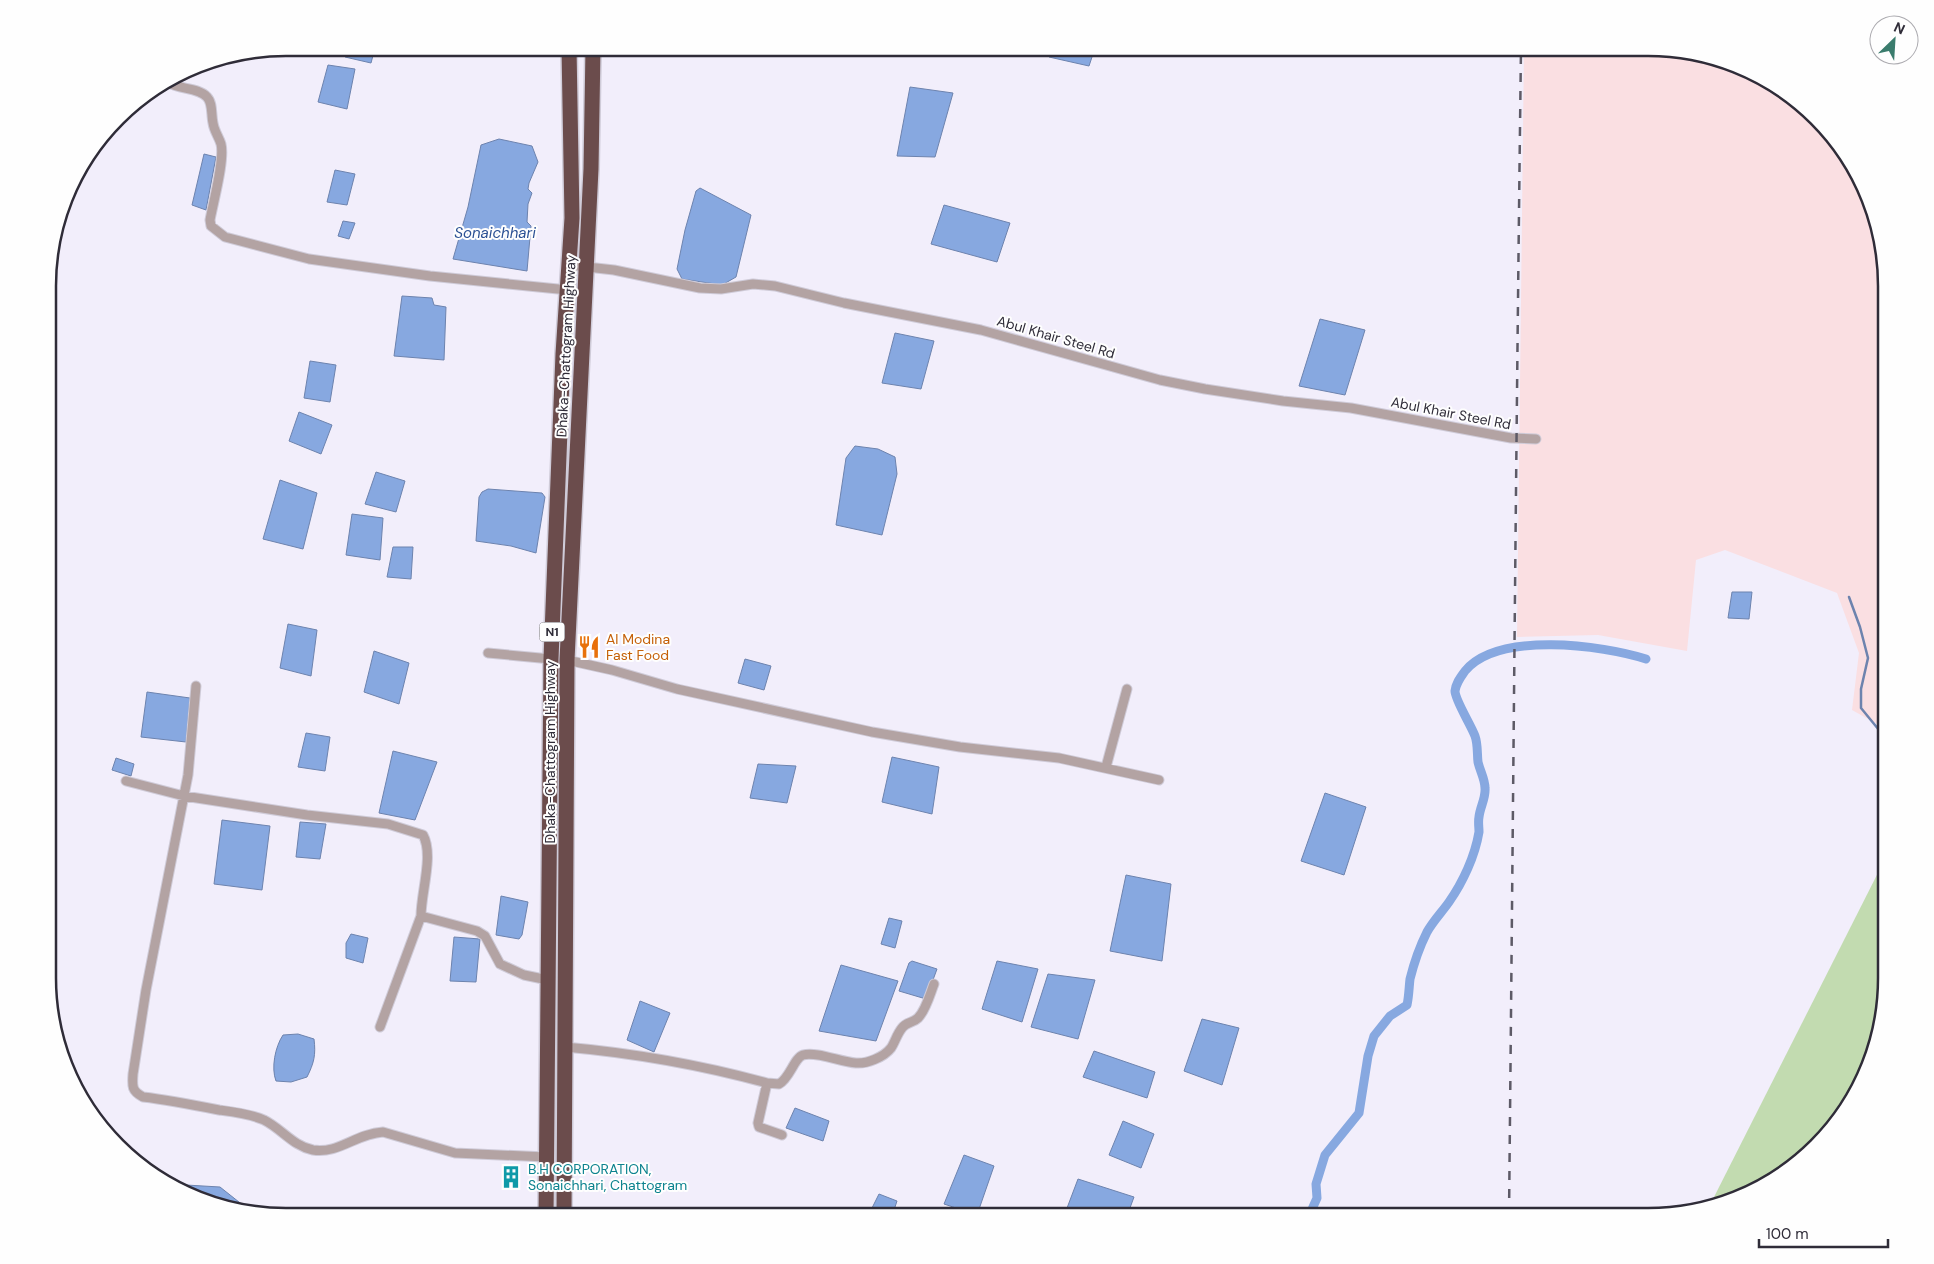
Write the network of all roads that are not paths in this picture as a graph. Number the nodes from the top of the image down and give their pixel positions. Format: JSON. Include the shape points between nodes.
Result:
{"nodes":[{"id":1,"x":569,"y":56,"type":"edge"},
{"id":2,"x":593,"y":56,"type":"edge"},
{"id":3,"x":173,"y":86,"type":"edge"},
{"id":4,"x":592,"y":150,"type":"junction"},
{"id":5,"x":571,"y":151,"type":"junction"},
{"id":6,"x":569,"y":266,"type":"junction"},
{"id":7,"x":586,"y":266,"type":"junction"},
{"id":8,"x":568,"y":290,"type":"junction"},
{"id":9,"x":1536,"y":439,"type":"dead end"},
{"id":10,"x":488,"y":653,"type":"dead end"},
{"id":11,"x":551,"y":660,"type":"junction"},
{"id":12,"x":567,"y":660,"type":"junction"},
{"id":13,"x":196,"y":686,"type":"dead end"},
{"id":14,"x":1127,"y":689,"type":"dead end"},
{"id":15,"x":1106,"y":767,"type":"junction"},
{"id":16,"x":1160,"y":780,"type":"dead end"},
{"id":17,"x":126,"y":781,"type":"dead end"},
{"id":18,"x":184,"y":796,"type":"junction"},
{"id":19,"x":421,"y":916,"type":"junction"},
{"id":20,"x":548,"y":980,"type":"junction"},
{"id":21,"x":934,"y":984,"type":"dead end"},
{"id":22,"x":380,"y":1027,"type":"dead end"},
{"id":23,"x":564,"y":1047,"type":"junction"},
{"id":24,"x":767,"y":1083,"type":"junction"},
{"id":25,"x":782,"y":1135,"type":"dead end"},
{"id":26,"x":546,"y":1156,"type":"junction"},
{"id":27,"x":546,"y":1208,"type":"edge"},
{"id":28,"x":564,"y":1208,"type":"edge"}],
"edges":[{"from":1,"to":5,"type":"highway","name":"Dhaka-Chattogram Highway","number":"N1"},
{"from":2,"to":4,"type":"highway","name":"Dhaka-Chattogram Highway","number":"N1"},
{"from":3,"to":8,"type":"street","via":[[202,93],[211,104],[221,158],[210,220],[211,226],[225,237],[309,260]]},
{"from":4,"to":5,"type":"highway"},
{"from":4,"to":7,"type":"highway","name":"Dhaka-Chattogram Highway","number":"N1"},
{"from":5,"to":6,"type":"highway","name":"Dhaka-Chattogram Highway","number":"N1"},
{"from":6,"to":7,"type":"street","name":"Abul Khair Steel Rd"},
{"from":6,"to":8,"type":"highway","name":"Dhaka-Chattogram Highway","number":"N1"},
{"from":7,"to":9,"type":"street","name":"Abul Khair Steel Rd","via":[[700,288],[721,289],[753,284],[775,286],[982,330],[1160,380],[1204,389],[1351,408],[1511,438]]},
{"from":7,"to":12,"type":"highway","name":"Dhaka-Chattogram Highway","number":"N1"},
{"from":8,"to":11,"type":"highway","name":"Dhaka-Chattogram Highway","number":"N1"},
{"from":10,"to":11,"type":"street"},
{"from":11,"to":20,"type":"highway","name":"Dhaka-Chattogram Highway","number":"N1"},
{"from":12,"to":15,"type":"street","via":[[677,689],[872,732]]},
{"from":12,"to":23,"type":"highway","name":"Dhaka-Chattogram Highway","number":"N1"},
{"from":13,"to":18,"type":"street"},
{"from":14,"to":15,"type":"street"},
{"from":15,"to":16,"type":"street"},
{"from":17,"to":18,"type":"street"},
{"from":18,"to":19,"type":"street","via":[[388,824],[422,834],[428,852]]},
{"from":18,"to":26,"type":"street","via":[[146,990],[133,1074],[135,1093],[264,1120],[295,1143],[312,1150],[332,1150],[356,1138],[383,1132],[455,1152]]},
{"from":19,"to":20,"type":"street","via":[[477,931],[485,936],[500,964],[524,976]]},
{"from":19,"to":22,"type":"street"},
{"from":20,"to":26,"type":"highway","name":"Dhaka-Chattogram Highway","number":"N1"},
{"from":21,"to":24,"type":"street","via":[[920,1016],[903,1027],[890,1049],[880,1056],[857,1063],[803,1055],[784,1082]]},
{"from":23,"to":24,"type":"street","via":[[654,1058]]},
{"from":23,"to":28,"type":"highway","name":"Dhaka-Chattogram Highway","number":"N1"},
{"from":24,"to":25,"type":"street","via":[[759,1127]]},
{"from":26,"to":27,"type":"highway","name":"Dhaka-Chattogram Highway","number":"N1"}]}
